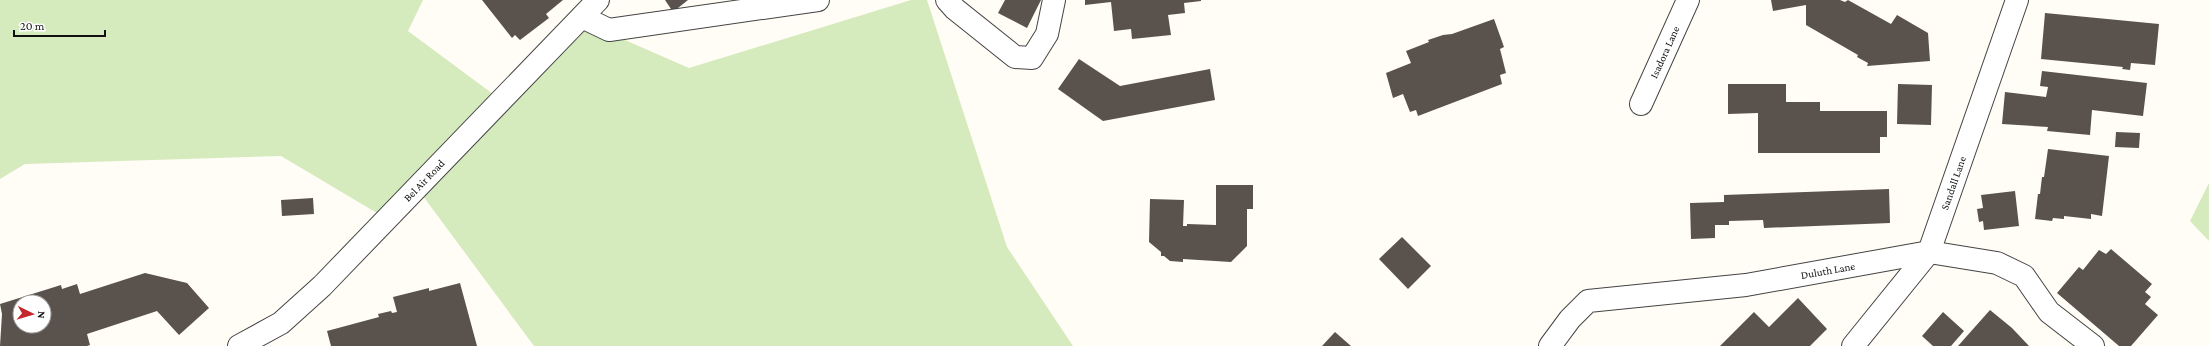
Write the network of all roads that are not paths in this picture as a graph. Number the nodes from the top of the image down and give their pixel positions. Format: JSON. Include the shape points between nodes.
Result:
{"nodes":[{"id":1,"x":598,"y":0,"type":"edge"},
{"id":2,"x":818,"y":0,"type":"edge"},
{"id":3,"x":947,"y":0,"type":"edge"},
{"id":4,"x":1054,"y":0,"type":"edge"},
{"id":5,"x":1688,"y":0,"type":"edge"},
{"id":6,"x":2017,"y":0,"type":"edge"},
{"id":7,"x":582,"y":17,"type":"junction"},
{"id":8,"x":1641,"y":104,"type":"dead end"},
{"id":9,"x":1929,"y":252,"type":"junction"},
{"id":10,"x":239,"y":346,"type":"edge"},
{"id":11,"x":1550,"y":346,"type":"edge"},
{"id":12,"x":1853,"y":346,"type":"edge"},
{"id":13,"x":2093,"y":346,"type":"edge"}],
"edges":[{"from":1,"to":7,"type":"street","name":"Bel Air Road"},
{"from":2,"to":7,"type":"street","via":[[609,30]]},
{"from":3,"to":4,"type":"street","via":[[1015,58],[1032,58],[1047,34]]},
{"from":5,"to":8,"type":"street","name":"Isadora Lane"},
{"from":6,"to":9,"type":"street","name":"Sandall Lane"},
{"from":7,"to":10,"type":"street","name":"Bel Air Road","via":[[322,286],[281,322]]},
{"from":9,"to":11,"type":"street","name":"Duluth Lane","via":[[1746,286],[1588,301],[1570,319]]},
{"from":9,"to":12,"type":"street","name":"Sandall Lane"},
{"from":9,"to":13,"type":"street","name":"Duluth Lane","via":[[1997,264],[2024,276],[2049,312]]}]}
